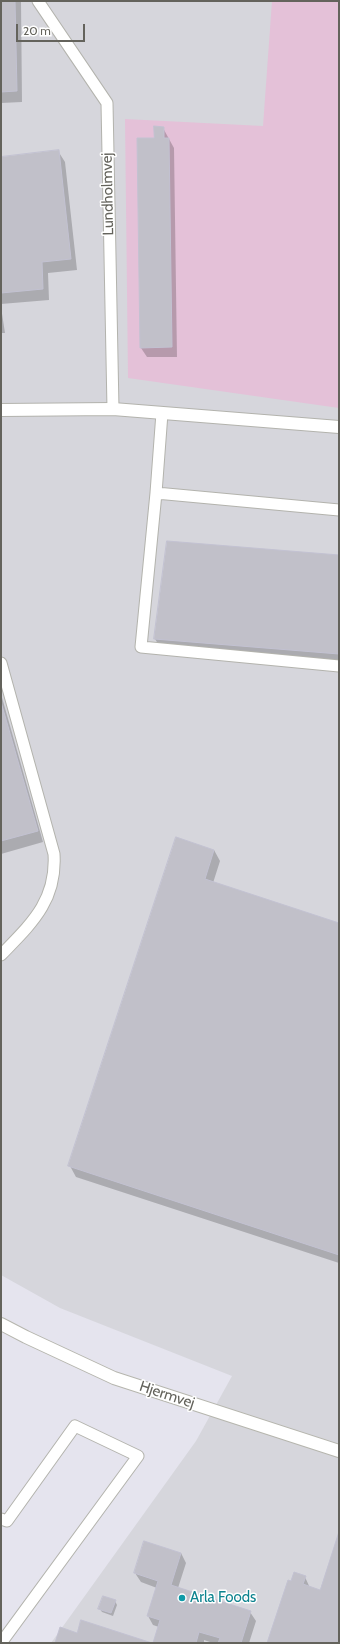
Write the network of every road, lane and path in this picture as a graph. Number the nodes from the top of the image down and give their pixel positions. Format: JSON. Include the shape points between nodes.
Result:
{"nodes":[{"id":1,"x":38,"y":1,"type":"edge"},
{"id":2,"x":113,"y":409,"type":"junction"},
{"id":3,"x":1,"y":410,"type":"edge"},
{"id":4,"x":162,"y":413,"type":"junction"},
{"id":5,"x":339,"y":427,"type":"edge"},
{"id":6,"x":156,"y":493,"type":"junction"},
{"id":7,"x":339,"y":510,"type":"edge"},
{"id":8,"x":1,"y":663,"type":"edge"},
{"id":9,"x":339,"y":666,"type":"edge"},
{"id":10,"x":1,"y":955,"type":"edge"},
{"id":11,"x":1,"y":1324,"type":"edge"},
{"id":12,"x":339,"y":1451,"type":"edge"},
{"id":13,"x":3,"y":1524,"type":"edge"},
{"id":14,"x":1,"y":1643,"type":"edge"}],
"edges":[{"from":1,"to":2,"type":"lane","name":"Lundholmvej","via":[[107,103]]},
{"from":2,"to":3,"type":"street"},
{"from":2,"to":4,"type":"street"},
{"from":4,"to":5,"type":"street"},
{"from":4,"to":6,"type":"lane"},
{"from":6,"to":7,"type":"lane"},
{"from":6,"to":9,"type":"lane","via":[[141,647]]},
{"from":8,"to":10,"type":"lane","via":[[54,854],[55,870],[50,891],[39,913]]},
{"from":11,"to":12,"type":"street","name":"Hjermvej","via":[[114,1378]]},
{"from":13,"to":14,"type":"lane","via":[[75,1426],[138,1456]]}]}
